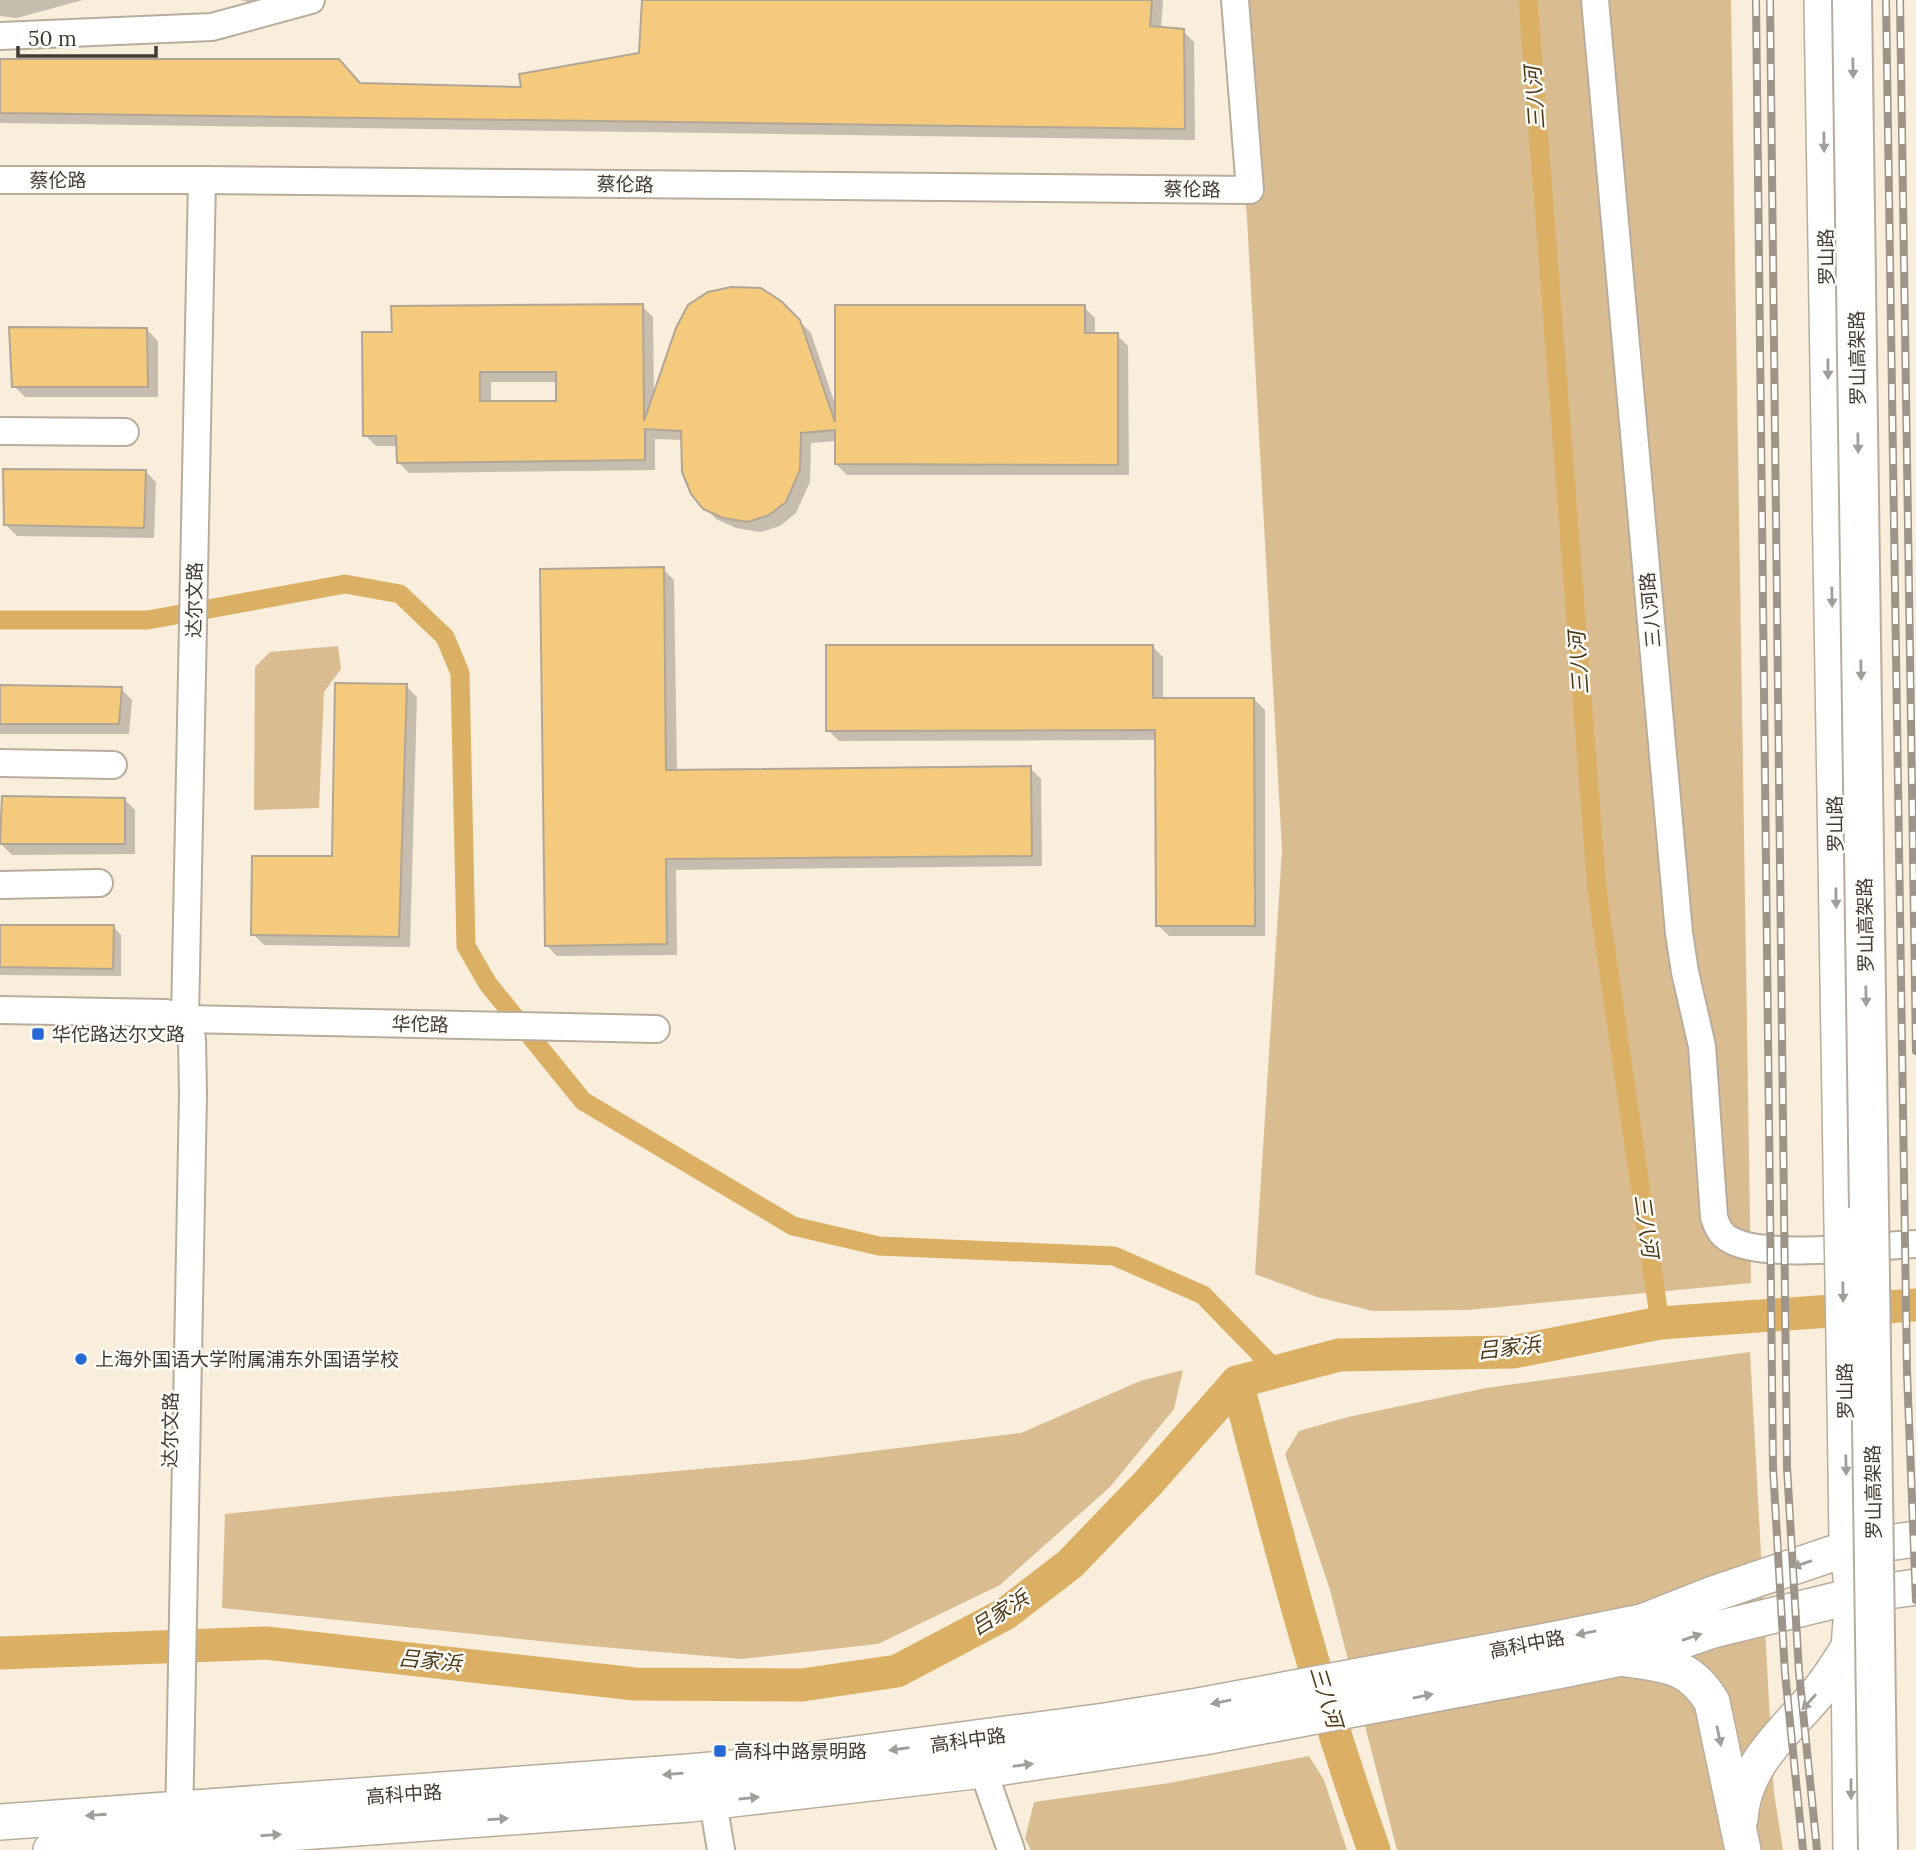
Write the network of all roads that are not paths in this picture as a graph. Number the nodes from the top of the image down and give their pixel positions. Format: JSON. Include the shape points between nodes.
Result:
{"nodes":[{"id":1,"x":311,"y":0,"type":"edge"},
{"id":2,"x":1235,"y":0,"type":"edge"},
{"id":3,"x":1595,"y":0,"type":"edge"},
{"id":4,"x":1822,"y":0,"type":"edge"},
{"id":5,"x":1852,"y":0,"type":"edge"},
{"id":6,"x":0,"y":36,"type":"edge"},
{"id":7,"x":0,"y":180,"type":"edge"},
{"id":8,"x":202,"y":180,"type":"junction"},
{"id":9,"x":0,"y":430,"type":"edge"},
{"id":10,"x":125,"y":432,"type":"dead end"},
{"id":11,"x":0,"y":763,"type":"edge"},
{"id":12,"x":113,"y":765,"type":"dead end"},
{"id":13,"x":99,"y":883,"type":"dead end"},
{"id":14,"x":0,"y":885,"type":"edge"},
{"id":15,"x":0,"y":1010,"type":"edge"},
{"id":16,"x":185,"y":1019,"type":"junction"},
{"id":17,"x":0,"y":1023,"type":"edge"},
{"id":18,"x":656,"y":1029,"type":"dead end"},
{"id":19,"x":1916,"y":1244,"type":"edge"},
{"id":20,"x":1916,"y":1539,"type":"edge"},
{"id":21,"x":1849,"y":1548,"type":"junction"},
{"id":22,"x":1916,"y":1587,"type":"edge"},
{"id":23,"x":1853,"y":1596,"type":"junction"},
{"id":24,"x":1849,"y":1647,"type":"junction"},
{"id":25,"x":1620,"y":1658,"type":"junction"},
{"id":26,"x":1351,"y":1693,"type":"junction"},
{"id":27,"x":1293,"y":1704,"type":"junction"},
{"id":28,"x":984,"y":1770,"type":"junction"},
{"id":29,"x":713,"y":1802,"type":"junction"},
{"id":30,"x":0,"y":1822,"type":"edge"},
{"id":31,"x":171,"y":1834,"type":"edge"},
{"id":32,"x":51,"y":1850,"type":"edge"},
{"id":33,"x":721,"y":1850,"type":"edge"},
{"id":34,"x":1011,"y":1850,"type":"edge"},
{"id":35,"x":1743,"y":1850,"type":"edge"},
{"id":36,"x":1851,"y":1850,"type":"edge"},
{"id":37,"x":1878,"y":1850,"type":"edge"}],
"edges":[{"from":1,"to":6,"type":"street","via":[[212,27]]},
{"from":2,"to":8,"type":"street","name":"蔡伦路","via":[[1250,190]]},
{"from":3,"to":19,"type":"street","name":"三八河路","via":[[1678,919],[1701,1038],[1714,1217],[1717,1228],[1728,1238],[1763,1249]]},
{"from":4,"to":21,"type":"main road","name":"罗山路","one_way":true,"bridge":true},
{"from":5,"to":37,"type":"highway","name":"罗山高架路","one_way":true,"bridge":true},
{"from":7,"to":8,"type":"street","name":"蔡伦路"},
{"from":8,"to":16,"type":"street","name":"达尔文路"},
{"from":9,"to":10,"type":"street"},
{"from":11,"to":12,"type":"street"},
{"from":13,"to":14,"type":"street"},
{"from":15,"to":16,"type":"street","name":"华佗路","via":[[166,1013]]},
{"from":16,"to":17,"type":"street","name":"华佗路","via":[[166,1027]]},
{"from":16,"to":18,"type":"street","name":"华佗路"},
{"from":16,"to":31,"type":"street","name":"达尔文路","via":[[177,1037],[177,1561]]},
{"from":20,"to":21,"type":"main road","name":"高科中路"},
{"from":21,"to":23,"type":"main road","name":"罗山路"},
{"from":21,"to":26,"type":"main road","name":"高科中路","one_way":true,"via":[[1642,1622]]},
{"from":22,"to":23,"type":"main road","name":"高科中路"},
{"from":23,"to":24,"type":"main road","name":"罗山路"},
{"from":25,"to":23,"type":"main road","name":"高科中路","one_way":true},
{"from":24,"to":35,"type":"main road","name":"罗山路","one_way":true,"via":[[1820,1690],[1766,1751],[1748,1782],[1741,1804]]},
{"from":24,"to":36,"type":"main road","name":"罗山路","one_way":true},
{"from":26,"to":25,"type":"main road","name":"高科中路","one_way":true},
{"from":25,"to":35,"type":"main road","one_way":true,"via":[[1663,1665],[1702,1684],[1712,1702]]},
{"from":26,"to":27,"type":"main road","name":"高科中路"},
{"from":28,"to":27,"type":"main road","name":"高科中路","one_way":true,"via":[[1110,1752]]},
{"from":27,"to":31,"type":"main road","name":"高科中路","one_way":true,"via":[[1105,1721],[788,1763],[591,1780]]},
{"from":29,"to":28,"type":"main road","name":"高科中路","one_way":true},
{"from":28,"to":34,"type":"street"},
{"from":31,"to":29,"type":"main road","name":"高科中路","one_way":true},
{"from":29,"to":33,"type":"street"},
{"from":31,"to":30,"type":"main road","name":"高科中路","one_way":true},
{"from":31,"to":32,"type":"main road","name":"高科中路"}]}
